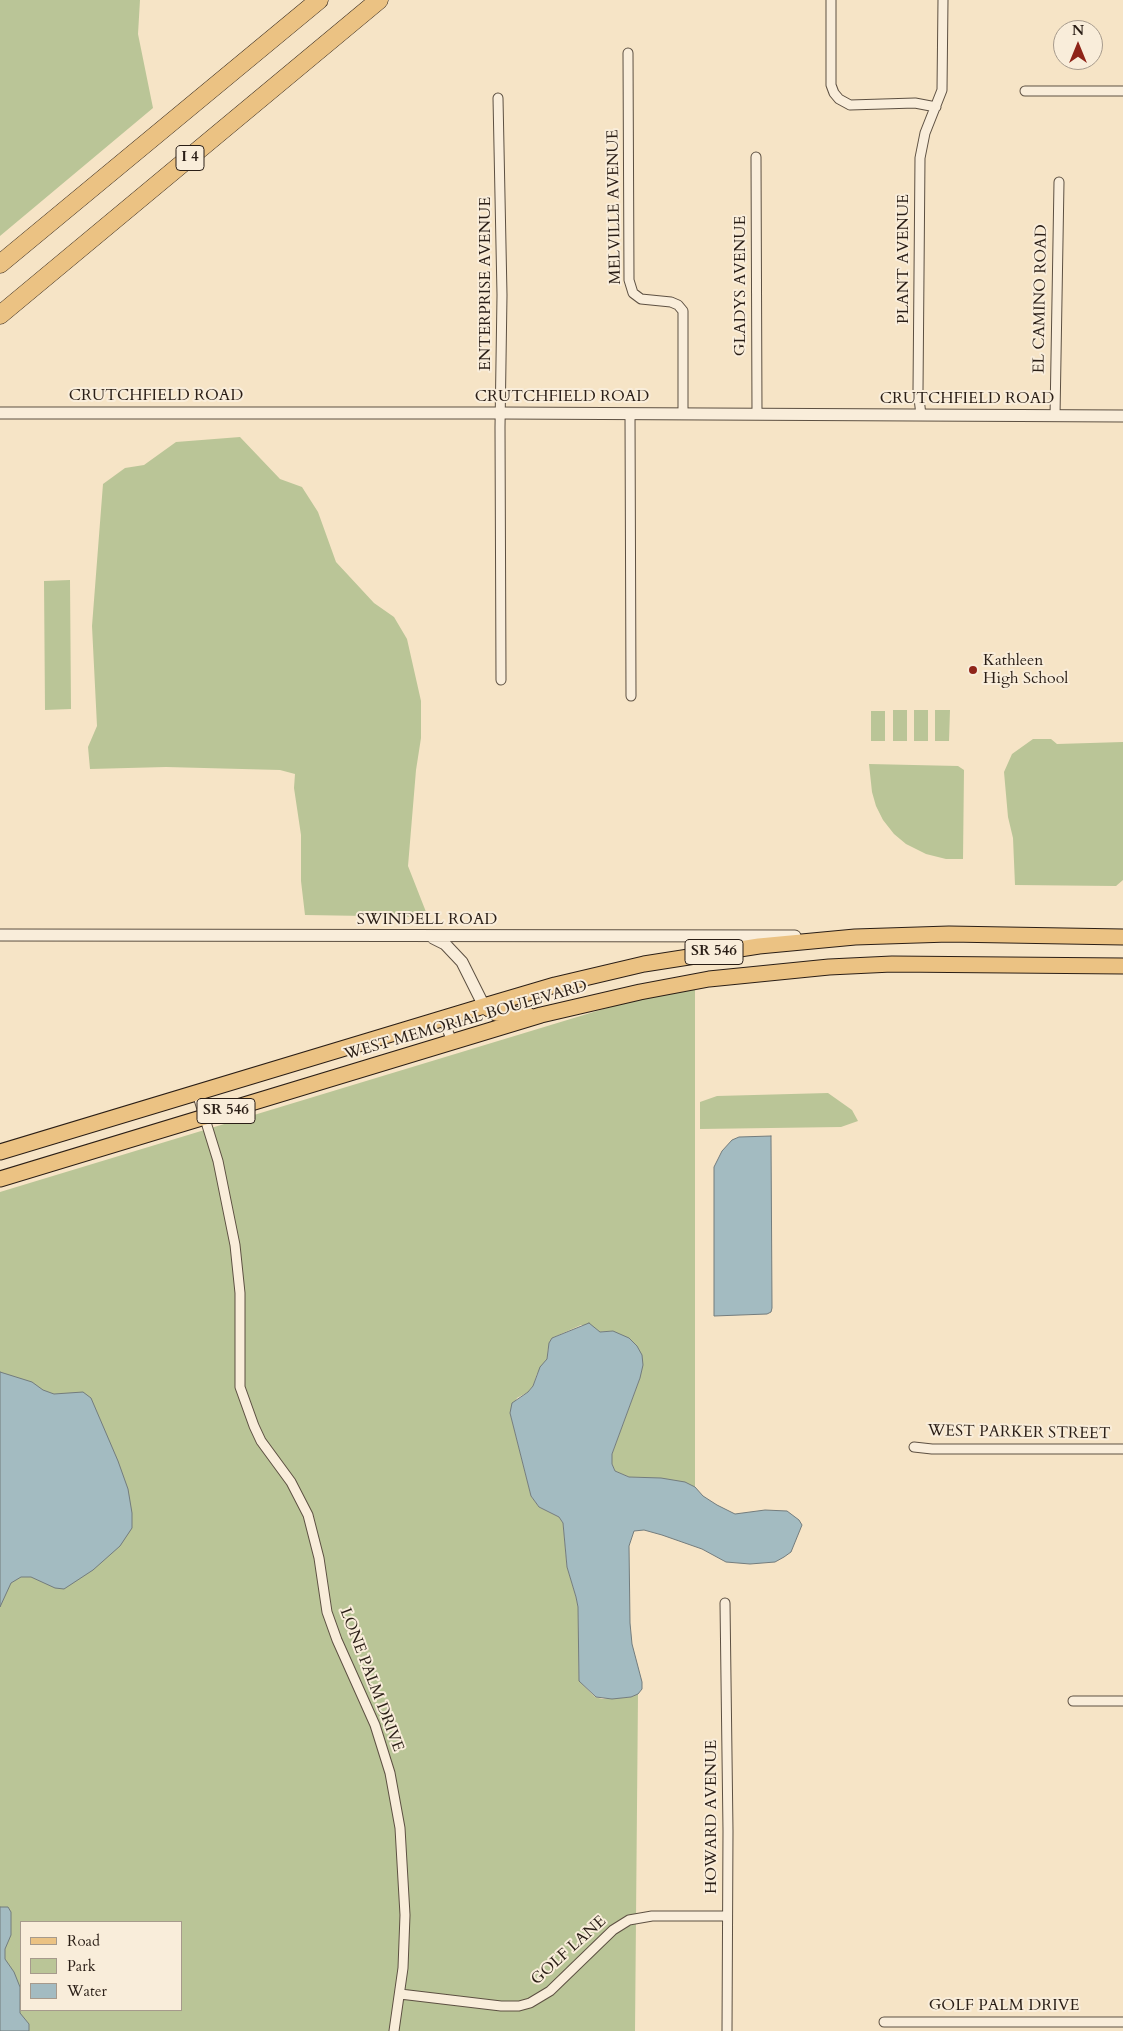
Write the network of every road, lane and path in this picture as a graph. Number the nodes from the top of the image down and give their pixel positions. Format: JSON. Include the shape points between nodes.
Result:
{"nodes":[{"id":1,"x":319,"y":0,"type":"edge"},
{"id":2,"x":379,"y":0,"type":"edge"},
{"id":3,"x":831,"y":0,"type":"edge"},
{"id":4,"x":943,"y":0,"type":"edge"},
{"id":5,"x":628,"y":53,"type":"dead end"},
{"id":6,"x":1025,"y":91,"type":"dead end"},
{"id":7,"x":1123,"y":91,"type":"edge"},
{"id":8,"x":498,"y":98,"type":"dead end"},
{"id":9,"x":936,"y":107,"type":"junction"},
{"id":10,"x":756,"y":158,"type":"dead end"},
{"id":11,"x":1058,"y":182,"type":"dead end"},
{"id":12,"x":0,"y":264,"type":"edge"},
{"id":13,"x":0,"y":315,"type":"edge"},
{"id":14,"x":0,"y":413,"type":"edge"},
{"id":15,"x":500,"y":413,"type":"junction"},
{"id":16,"x":630,"y":414,"type":"junction"},
{"id":17,"x":682,"y":414,"type":"junction"},
{"id":18,"x":757,"y":414,"type":"junction"},
{"id":19,"x":921,"y":415,"type":"junction"},
{"id":20,"x":1055,"y":416,"type":"junction"},
{"id":21,"x":1123,"y":416,"type":"edge"},
{"id":22,"x":502,"y":680,"type":"dead end"},
{"id":23,"x":631,"y":696,"type":"dead end"},
{"id":24,"x":0,"y":935,"type":"edge"},
{"id":25,"x":429,"y":936,"type":"junction"},
{"id":26,"x":472,"y":936,"type":"junction"},
{"id":27,"x":854,"y":937,"type":"junction"},
{"id":28,"x":1123,"y":937,"type":"edge"},
{"id":29,"x":462,"y":962,"type":"junction"},
{"id":30,"x":1123,"y":966,"type":"edge"},
{"id":31,"x":484,"y":1006,"type":"junction"},
{"id":32,"x":541,"y":1015,"type":"junction"},
{"id":33,"x":443,"y":1018,"type":"junction"},
{"id":34,"x":452,"y":1042,"type":"junction"},
{"id":35,"x":197,"y":1093,"type":"junction"},
{"id":36,"x":204,"y":1117,"type":"junction"},
{"id":37,"x":0,"y":1152,"type":"edge"},
{"id":38,"x":0,"y":1179,"type":"edge"},
{"id":39,"x":914,"y":1447,"type":"dead end"},
{"id":40,"x":1123,"y":1450,"type":"edge"},
{"id":41,"x":725,"y":1603,"type":"dead end"},
{"id":42,"x":1073,"y":1701,"type":"dead end"},
{"id":43,"x":1123,"y":1701,"type":"edge"},
{"id":44,"x":727,"y":1916,"type":"junction"},
{"id":45,"x":400,"y":1994,"type":"junction"},
{"id":46,"x":884,"y":2022,"type":"dead end"},
{"id":47,"x":1123,"y":2022,"type":"edge"},
{"id":48,"x":394,"y":2031,"type":"edge"},
{"id":49,"x":727,"y":2031,"type":"edge"}],
"edges":[{"from":1,"to":12,"type":"highway","number":"I 4"},
{"from":2,"to":13,"type":"highway","number":"I 4"},
{"from":3,"to":9,"type":"street","via":[[831,85],[839,99],[850,104],[915,103]]},
{"from":4,"to":9,"type":"street","name":"PLANT AVENUE","via":[[942,90]]},
{"from":5,"to":17,"type":"street","name":"MELVILLE AVENUE","via":[[629,280],[632,293],[641,299],[671,302],[683,311]]},
{"from":6,"to":7,"type":"street"},
{"from":8,"to":15,"type":"street","name":"ENTERPRISE AVENUE","via":[[502,295]]},
{"from":9,"to":19,"type":"street","name":"PLANT AVENUE","via":[[920,158],[918,390]]},
{"from":10,"to":18,"type":"street","name":"GLADYS AVENUE"},
{"from":11,"to":20,"type":"street","name":"EL CAMINO ROAD"},
{"from":14,"to":15,"type":"street","name":"CRUTCHFIELD ROAD"},
{"from":15,"to":16,"type":"street","name":"CRUTCHFIELD ROAD"},
{"from":15,"to":22,"type":"street","name":"ENTERPRISE AVENUE"},
{"from":16,"to":17,"type":"street","name":"CRUTCHFIELD ROAD"},
{"from":16,"to":23,"type":"street"},
{"from":17,"to":18,"type":"street","name":"CRUTCHFIELD ROAD"},
{"from":18,"to":19,"type":"street","name":"CRUTCHFIELD ROAD"},
{"from":19,"to":20,"type":"street","name":"CRUTCHFIELD ROAD"},
{"from":20,"to":21,"type":"street","name":"CRUTCHFIELD ROAD"},
{"from":24,"to":25,"type":"street","name":"SWINDELL ROAD"},
{"from":25,"to":26,"type":"street","name":"SWINDELL ROAD"},
{"from":25,"to":29,"type":"street","via":[[445,944]]},
{"from":26,"to":27,"type":"street","name":"SWINDELL ROAD"},
{"from":26,"to":29,"type":"street","via":[[461,946]]},
{"from":27,"to":28,"type":"main road","name":"WEST MEMORIAL BOULEVARD","number":"SR 546","via":[[949,934]]},
{"from":27,"to":31,"type":"main road","name":"WEST MEMORIAL BOULEVARD","number":"SR 546","via":[[760,946],[644,964]]},
{"from":29,"to":31,"type":"street"},
{"from":30,"to":32,"type":"main road","name":"WEST MEMORIAL BOULEVARD","number":"SR 546","via":[[954,964],[829,967],[726,977],[609,998]]},
{"from":31,"to":32,"type":"main road","via":[[496,1013]]},
{"from":31,"to":33,"type":"main road","name":"WEST MEMORIAL BOULEVARD","number":"SR 546"},
{"from":32,"to":34,"type":"main road","name":"WEST MEMORIAL BOULEVARD","number":"SR 546"},
{"from":33,"to":34,"type":"street"},
{"from":33,"to":35,"type":"main road","name":"WEST MEMORIAL BOULEVARD","number":"SR 546"},
{"from":34,"to":36,"type":"main road","name":"WEST MEMORIAL BOULEVARD","number":"SR 546"},
{"from":35,"to":36,"type":"street","name":"LONE PALM DRIVE"},
{"from":35,"to":37,"type":"main road","name":"WEST MEMORIAL BOULEVARD","number":"SR 546"},
{"from":36,"to":38,"type":"main road","name":"WEST MEMORIAL BOULEVARD","number":"SR 546"},
{"from":36,"to":45,"type":"street","name":"LONE PALM DRIVE","via":[[218,1161],[235,1246],[240,1293],[240,1387],[261,1441],[291,1482],[308,1515],[319,1558],[327,1612],[375,1725],[390,1773],[400,1828],[405,1894]]},
{"from":39,"to":40,"type":"street","name":"WEST PARKER STREET"},
{"from":41,"to":44,"type":"street","name":"HOWARD AVENUE"},
{"from":42,"to":43,"type":"street"},
{"from":44,"to":45,"type":"street","name":"GOLF LANE","via":[[652,1916],[629,1920],[613,1930],[550,1992],[519,2006]]},
{"from":44,"to":49,"type":"street","name":"HOWARD AVENUE"},
{"from":45,"to":48,"type":"street","name":"LONE PALM DRIVE"},
{"from":46,"to":47,"type":"street","name":"GOLF PALM DRIVE"}]}
